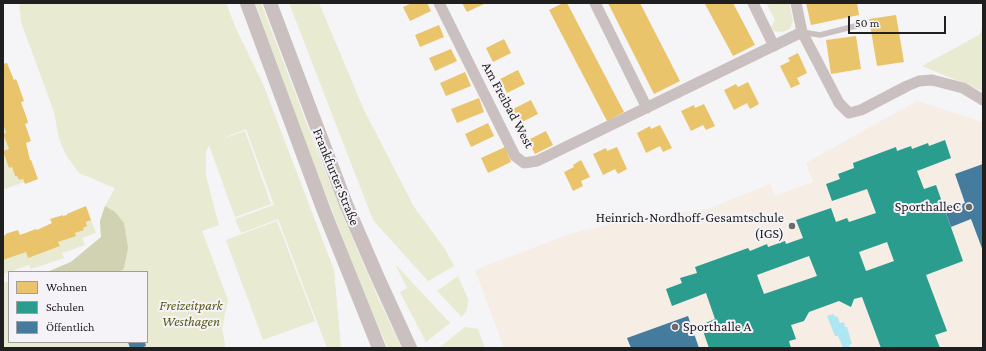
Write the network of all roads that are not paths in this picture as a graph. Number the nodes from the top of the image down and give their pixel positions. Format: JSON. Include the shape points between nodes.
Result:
{"nodes":[{"id":1,"x":247,"y":3,"type":"edge"},
{"id":2,"x":270,"y":3,"type":"edge"},
{"id":3,"x":439,"y":3,"type":"edge"},
{"id":4,"x":595,"y":3,"type":"edge"},
{"id":5,"x":753,"y":3,"type":"edge"},
{"id":6,"x":796,"y":3,"type":"edge"},
{"id":7,"x":863,"y":24,"type":"dead end"},
{"id":8,"x":802,"y":32,"type":"junction"},
{"id":9,"x":774,"y":46,"type":"junction"},
{"id":10,"x":983,"y":100,"type":"edge"},
{"id":11,"x":647,"y":108,"type":"junction"},
{"id":12,"x":379,"y":348,"type":"edge"},
{"id":13,"x":410,"y":348,"type":"edge"}],
"edges":[{"from":1,"to":12,"type":"street","name":"Frankfurter Straße","via":[[324,211]]},
{"from":2,"to":13,"type":"street","name":"Frankfurter Straße","via":[[346,204]]},
{"from":3,"to":11,"type":"street","name":"Am Freibad West","via":[[515,156],[524,163],[538,161]]},
{"from":4,"to":11,"type":"street"},
{"from":5,"to":9,"type":"street"},
{"from":6,"to":8,"type":"street"},
{"from":7,"to":8,"type":"lane","via":[[820,35]]},
{"from":8,"to":9,"type":"street","name":"Am Freibad West"},
{"from":8,"to":10,"type":"street","via":[[839,103],[849,113],[861,110],[919,81],[932,80],[963,88]]},
{"from":9,"to":11,"type":"street","name":"Am Freibad West"}]}
